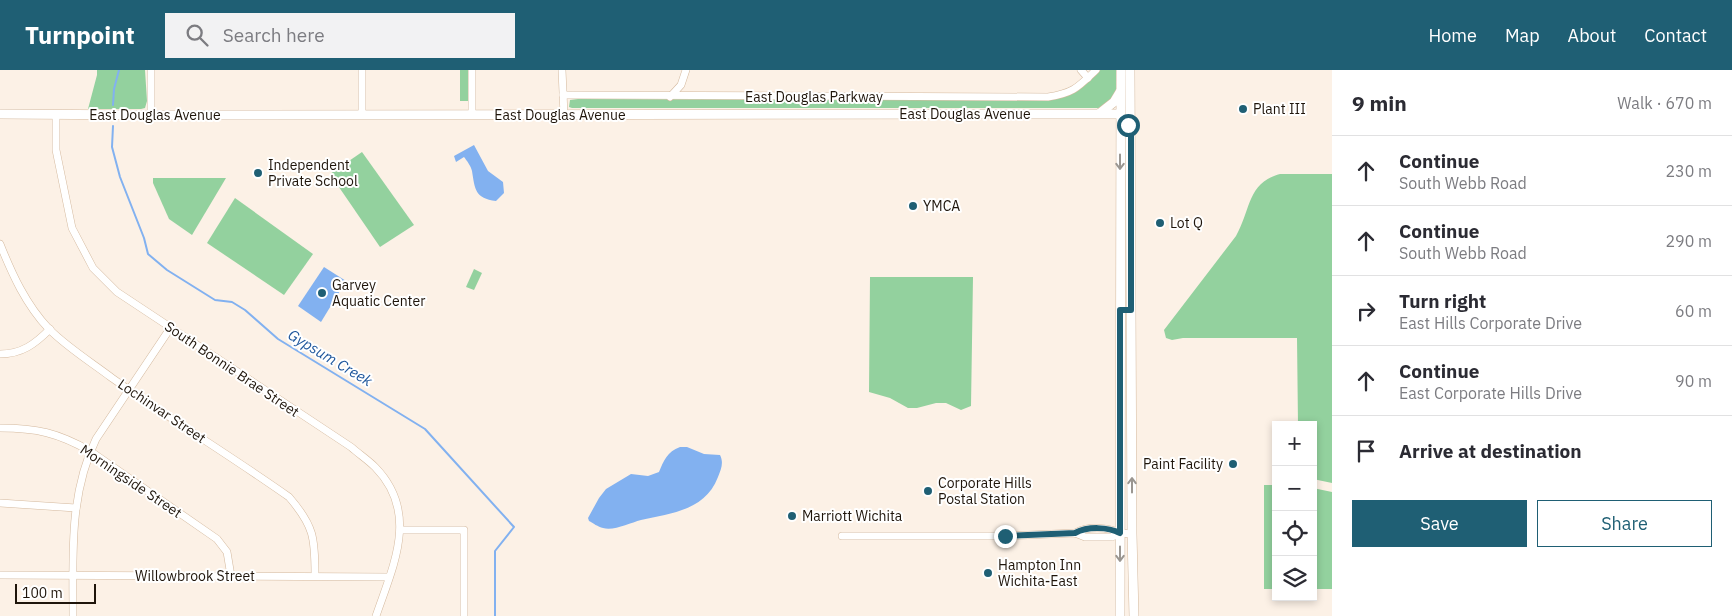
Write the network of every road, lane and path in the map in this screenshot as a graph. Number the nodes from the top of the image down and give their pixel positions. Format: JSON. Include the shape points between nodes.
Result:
{"nodes":[{"id":1,"x":151,"y":70,"type":"edge"},
{"id":2,"x":362,"y":70,"type":"edge"},
{"id":3,"x":472,"y":70,"type":"edge"},
{"id":4,"x":562,"y":70,"type":"edge"},
{"id":5,"x":686,"y":70,"type":"edge"},
{"id":6,"x":1081,"y":70,"type":"edge"},
{"id":7,"x":1096,"y":70,"type":"edge"},
{"id":8,"x":1121,"y":70,"type":"edge"},
{"id":9,"x":1130,"y":70,"type":"edge"},
{"id":10,"x":1088,"y":78,"type":"junction"},
{"id":11,"x":1121,"y":90,"type":"junction"},
{"id":12,"x":563,"y":95,"type":"junction"},
{"id":13,"x":670,"y":97,"type":"junction"},
{"id":14,"x":1130,"y":104,"type":"junction"},
{"id":15,"x":0,"y":114,"type":"edge"},
{"id":16,"x":56,"y":114,"type":"junction"},
{"id":17,"x":1099,"y":114,"type":"junction"},
{"id":18,"x":1120,"y":114,"type":"junction"},
{"id":19,"x":362,"y":115,"type":"junction"},
{"id":20,"x":472,"y":115,"type":"junction"},
{"id":21,"x":564,"y":115,"type":"junction"},
{"id":22,"x":151,"y":116,"type":"junction"},
{"id":23,"x":1131,"y":130,"type":"junction"},
{"id":24,"x":0,"y":244,"type":"edge"},
{"id":25,"x":1120,"y":310,"type":"junction"},
{"id":26,"x":1131,"y":310,"type":"junction"},
{"id":27,"x":171,"y":327,"type":"junction"},
{"id":28,"x":50,"y":329,"type":"junction"},
{"id":29,"x":0,"y":354,"type":"edge"},
{"id":30,"x":129,"y":390,"type":"junction"},
{"id":31,"x":0,"y":428,"type":"edge"},
{"id":32,"x":90,"y":451,"type":"junction"},
{"id":33,"x":0,"y":503,"type":"edge"},
{"id":34,"x":76,"y":508,"type":"junction"},
{"id":35,"x":400,"y":530,"type":"junction"},
{"id":36,"x":1120,"y":533,"type":"junction"},
{"id":37,"x":1132,"y":534,"type":"junction"},
{"id":38,"x":842,"y":536,"type":"dead end"},
{"id":39,"x":0,"y":576,"type":"edge"},
{"id":40,"x":73,"y":576,"type":"junction"},
{"id":41,"x":231,"y":576,"type":"junction"},
{"id":42,"x":315,"y":576,"type":"junction"},
{"id":43,"x":389,"y":577,"type":"junction"},
{"id":44,"x":73,"y":616,"type":"edge"},
{"id":45,"x":376,"y":616,"type":"edge"},
{"id":46,"x":464,"y":616,"type":"edge"},
{"id":47,"x":1120,"y":616,"type":"edge"},
{"id":48,"x":1134,"y":616,"type":"edge"}],
"edges":[{"from":1,"to":22,"type":"street"},
{"from":2,"to":19,"type":"street"},
{"from":3,"to":20,"type":"street"},
{"from":4,"to":12,"type":"street"},
{"from":5,"to":13,"type":"street","via":[[681,85]]},
{"from":6,"to":10,"type":"street"},
{"from":7,"to":10,"type":"street","name":"East Douglas Parkway"},
{"from":8,"to":11,"type":"main road"},
{"from":9,"to":14,"type":"main road"},
{"from":10,"to":13,"type":"street","name":"East Douglas Parkway","via":[[1065,95],[1048,97]]},
{"from":11,"to":17,"type":"main road","via":[[1114,102]]},
{"from":11,"to":18,"type":"main road"},
{"from":12,"to":13,"type":"street","name":"East Douglas Parkway"},
{"from":12,"to":21,"type":"street"},
{"from":14,"to":18,"type":"main road"},
{"from":14,"to":23,"type":"main road"},
{"from":15,"to":16,"type":"main road","name":"East Douglas Avenue"},
{"from":16,"to":22,"type":"main road","name":"East Douglas Avenue"},
{"from":16,"to":27,"type":"street","name":"South Bonnie Brae Street","via":[[56,150],[70,220],[93,268],[117,292]]},
{"from":17,"to":18,"type":"main road","name":"East Douglas Avenue"},
{"from":17,"to":21,"type":"main road","name":"East Douglas Avenue"},
{"from":18,"to":23,"type":"main road"},
{"from":18,"to":25,"type":"main road","one_way":true},
{"from":19,"to":20,"type":"main road","name":"East Douglas Avenue"},
{"from":19,"to":22,"type":"main road","name":"East Douglas Avenue"},
{"from":20,"to":21,"type":"main road","name":"East Douglas Avenue"},
{"from":23,"to":26,"type":"main road"},
{"from":24,"to":28,"type":"street","name":"Lochinvar Street","via":[[13,276],[34,311]]},
{"from":25,"to":26,"type":"main road"},
{"from":25,"to":36,"type":"main road"},
{"from":37,"to":26,"type":"main road","one_way":true},
{"from":27,"to":30,"type":"street"},
{"from":27,"to":35,"type":"street","name":"South Bonnie Brae Street","via":[[376,467],[397,502]]},
{"from":28,"to":29,"type":"street","via":[[30,347]]},
{"from":28,"to":30,"type":"street","name":"Lochinvar Street"},
{"from":30,"to":32,"type":"street"},
{"from":30,"to":42,"type":"street","name":"Lochinvar Street","via":[[289,497],[304,515],[313,537]]},
{"from":31,"to":32,"type":"street","name":"Morningside Street","via":[[46,431]]},
{"from":32,"to":34,"type":"street"},
{"from":32,"to":41,"type":"street","name":"Morningside Street","via":[[216,539],[227,552]]},
{"from":33,"to":34,"type":"street"},
{"from":34,"to":40,"type":"street"},
{"from":35,"to":43,"type":"street","name":"South Bonnie Brae Street","via":[[398,554]]},
{"from":35,"to":46,"type":"street","via":[[464,530]]},
{"from":36,"to":37,"type":"street"},
{"from":36,"to":38,"type":"street","via":[[1112,538],[1085,537],[1075,533]]},
{"from":36,"to":47,"type":"main road","one_way":true},
{"from":37,"to":48,"type":"main road"},
{"from":39,"to":40,"type":"street","name":"Willowbrook Street"},
{"from":40,"to":41,"type":"street","name":"Willowbrook Street"},
{"from":40,"to":44,"type":"street"},
{"from":41,"to":42,"type":"street","name":"Willowbrook Street"},
{"from":42,"to":43,"type":"street","name":"Willowbrook Street"},
{"from":43,"to":45,"type":"street","name":"South Bonnie Brae Street"}]}
